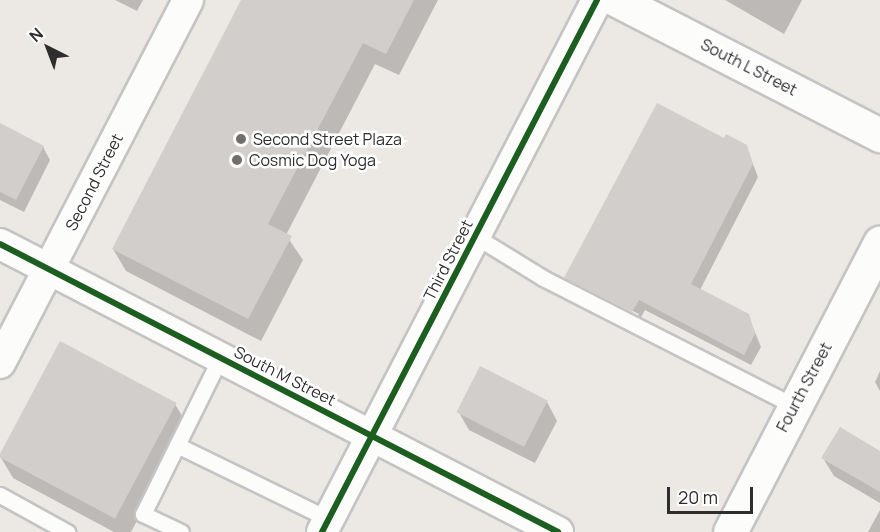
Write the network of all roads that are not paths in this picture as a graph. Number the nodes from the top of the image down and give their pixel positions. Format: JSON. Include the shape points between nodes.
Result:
{"nodes":[{"id":1,"x":188,"y":0,"type":"edge"},
{"id":2,"x":597,"y":0,"type":"edge"},
{"id":3,"x":617,"y":0,"type":"edge"},
{"id":4,"x":880,"y":135,"type":"edge"},
{"id":5,"x":475,"y":236,"type":"junction"},
{"id":6,"x":0,"y":243,"type":"edge"},
{"id":7,"x":880,"y":243,"type":"edge"},
{"id":8,"x":49,"y":270,"type":"junction"},
{"id":9,"x":220,"y":358,"type":"junction"},
{"id":10,"x":0,"y":363,"type":"edge"},
{"id":11,"x":794,"y":406,"type":"junction"},
{"id":12,"x":371,"y":436,"type":"junction"},
{"id":13,"x":177,"y":445,"type":"junction"},
{"id":14,"x":0,"y":495,"type":"edge"},
{"id":15,"x":325,"y":526,"type":"edge"},
{"id":16,"x":66,"y":532,"type":"edge"},
{"id":17,"x":181,"y":532,"type":"edge"},
{"id":18,"x":558,"y":532,"type":"edge"},
{"id":19,"x":730,"y":532,"type":"edge"}],
"edges":[{"from":1,"to":8,"type":"street","name":"Second Street"},
{"from":2,"to":5,"type":"street","name":"Third Street"},
{"from":3,"to":4,"type":"main road","name":"South L Street"},
{"from":5,"to":11,"type":"lane","via":[[543,278]]},
{"from":5,"to":12,"type":"street","name":"Third Street"},
{"from":6,"to":8,"type":"street","name":"South M Street"},
{"from":7,"to":11,"type":"main road","name":"Fourth Street"},
{"from":8,"to":9,"type":"street","name":"South M Street"},
{"from":8,"to":10,"type":"street","name":"Second Street"},
{"from":9,"to":12,"type":"street","name":"South M Street"},
{"from":9,"to":13,"type":"lane"},
{"from":11,"to":19,"type":"main road","name":"Fourth Street"},
{"from":12,"to":15,"type":"street","name":"Third Street"},
{"from":12,"to":18,"type":"street","name":"South M Street"},
{"from":13,"to":15,"type":"lane"},
{"from":13,"to":17,"type":"lane","via":[[143,514]]},
{"from":14,"to":16,"type":"lane"}]}
